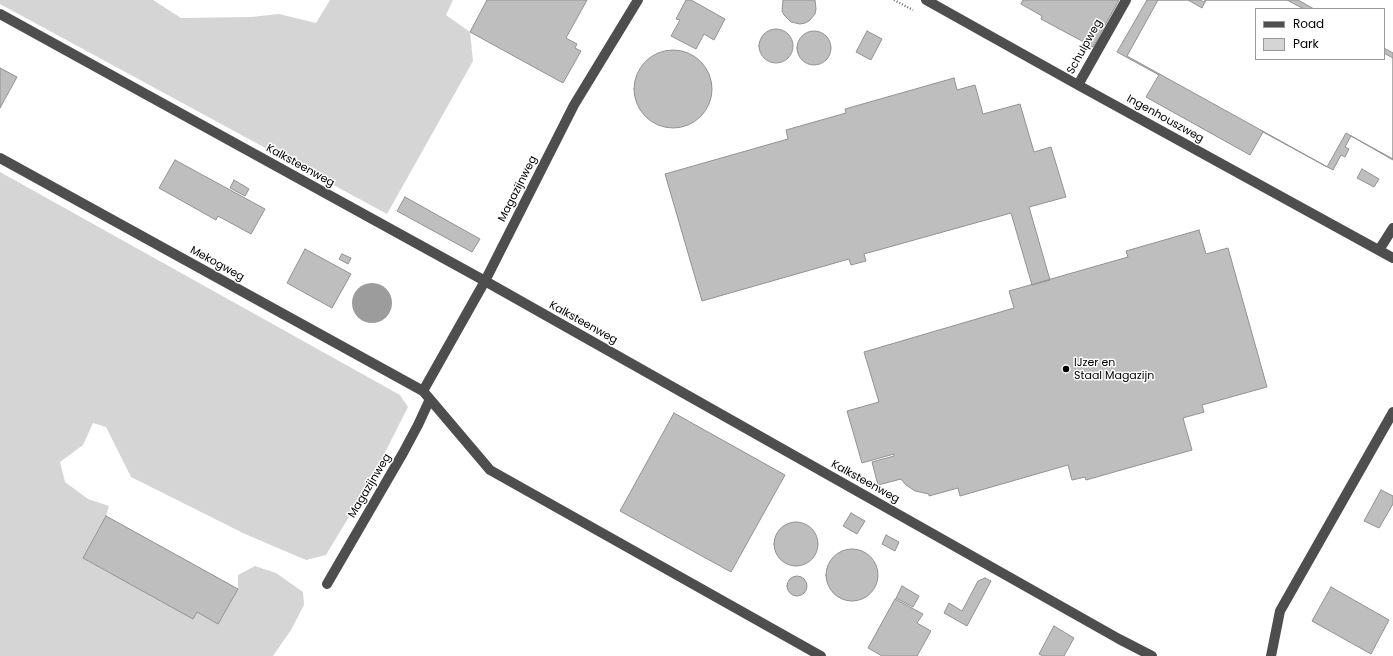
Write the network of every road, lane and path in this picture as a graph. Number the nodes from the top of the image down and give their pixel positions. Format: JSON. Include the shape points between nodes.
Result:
{"nodes":[{"id":1,"x":638,"y":0,"type":"edge"},
{"id":2,"x":926,"y":0,"type":"edge"},
{"id":3,"x":1126,"y":0,"type":"edge"},
{"id":4,"x":0,"y":14,"type":"edge"},
{"id":5,"x":1078,"y":85,"type":"junction"},
{"id":6,"x":0,"y":158,"type":"edge"},
{"id":7,"x":1393,"y":228,"type":"edge"},
{"id":8,"x":1379,"y":250,"type":"junction"},
{"id":9,"x":1393,"y":258,"type":"edge"},
{"id":10,"x":485,"y":281,"type":"junction"},
{"id":11,"x":426,"y":395,"type":"junction"},
{"id":12,"x":1393,"y":412,"type":"edge"},
{"id":13,"x":327,"y":584,"type":"dead end"},
{"id":14,"x":821,"y":656,"type":"edge"},
{"id":15,"x":1152,"y":656,"type":"edge"},
{"id":16,"x":1271,"y":656,"type":"edge"}],
"edges":[{"from":1,"to":10,"type":"street","name":"Magazijnweg","via":[[574,105]]},
{"from":2,"to":5,"type":"street","name":"Ingenhouszweg"},
{"from":3,"to":5,"type":"street","name":"Schulpweg"},
{"from":4,"to":10,"type":"street","name":"Kalksteenweg"},
{"from":5,"to":8,"type":"street","name":"Ingenhouszweg"},
{"from":6,"to":11,"type":"street","name":"Mekogweg"},
{"from":7,"to":8,"type":"street"},
{"from":8,"to":9,"type":"street","name":"Ingenhouszweg"},
{"from":10,"to":11,"type":"street","name":"Magazijnweg"},
{"from":10,"to":15,"type":"street","name":"Kalksteenweg"},
{"from":11,"to":13,"type":"street","name":"Magazijnweg","via":[[418,425]]},
{"from":11,"to":14,"type":"street","via":[[490,470]]},
{"from":12,"to":16,"type":"street","via":[[1280,611]]}]}
